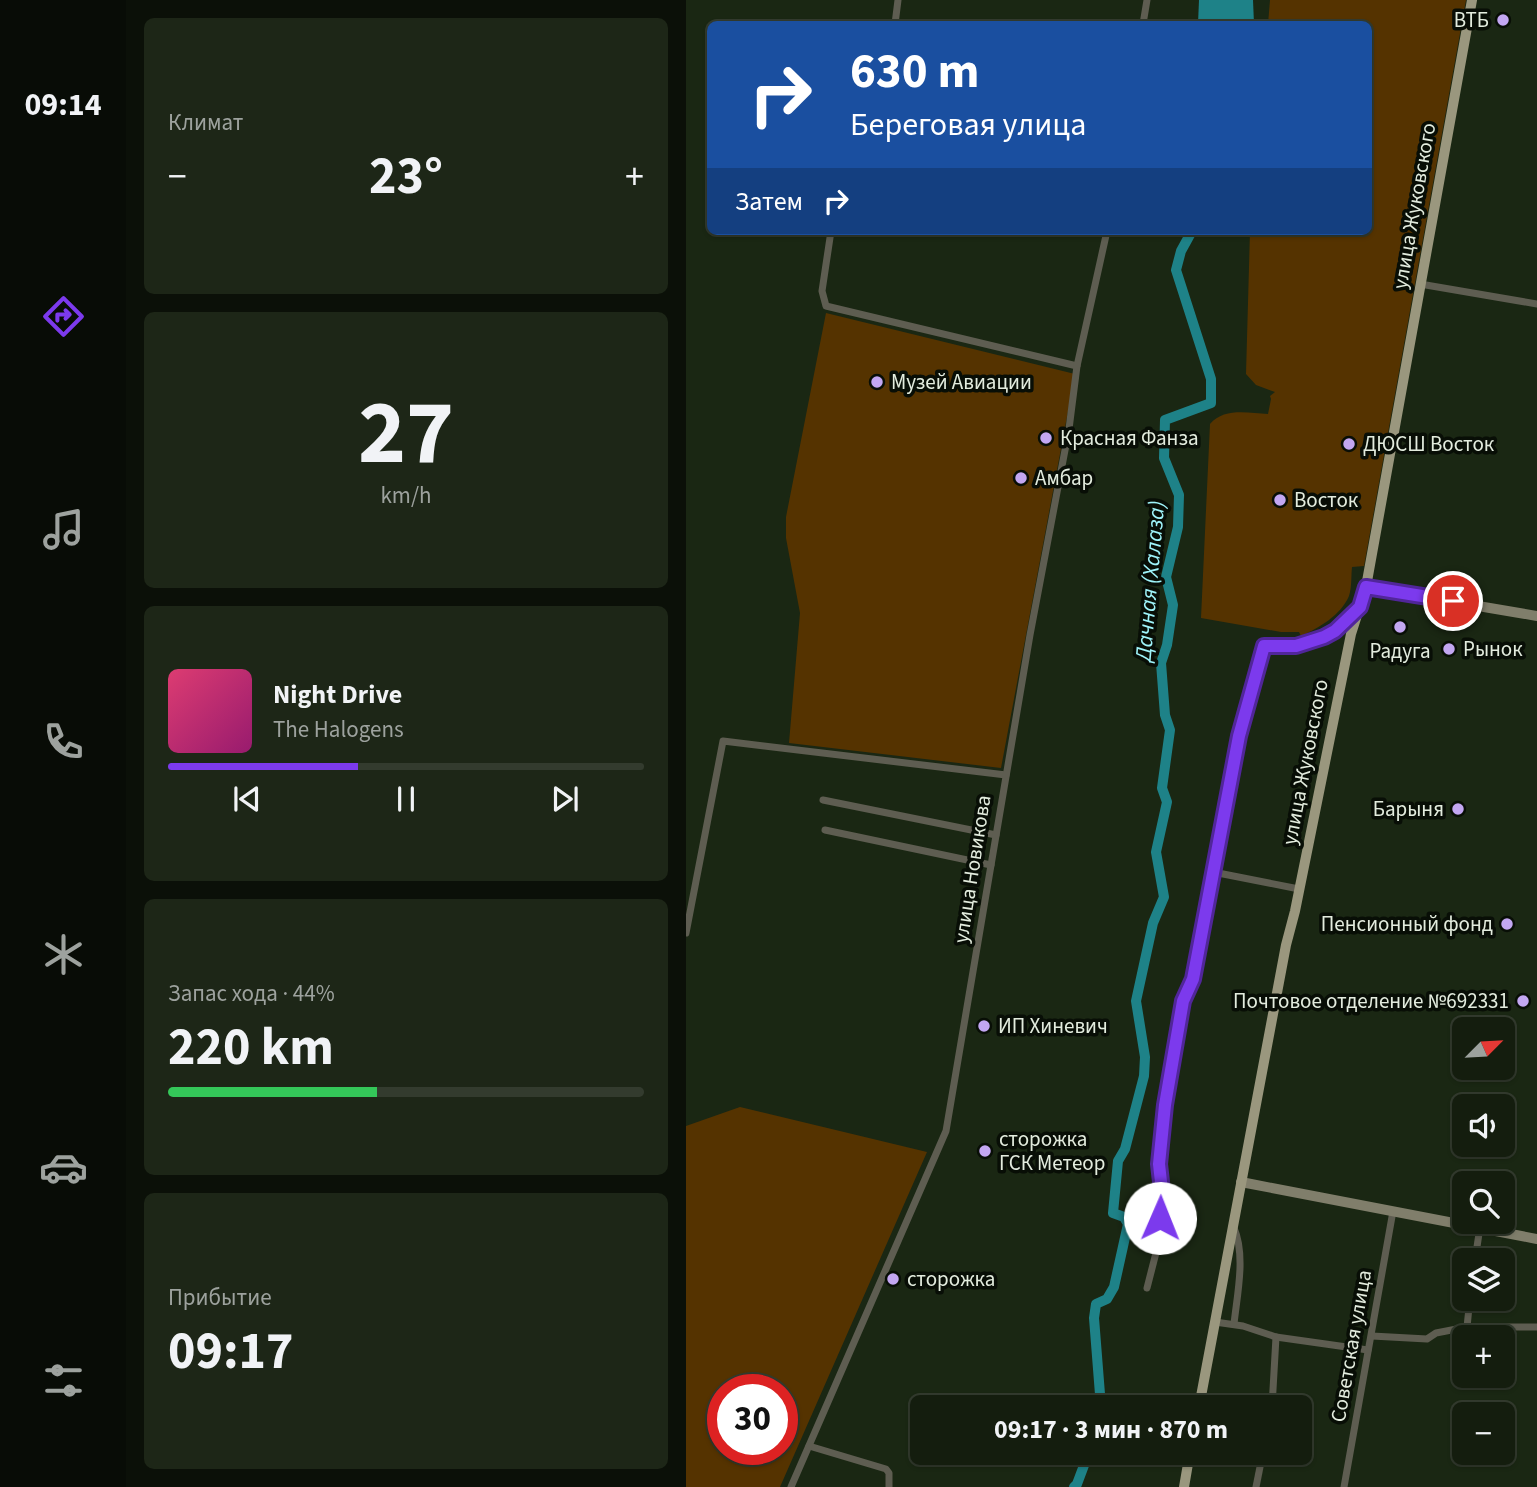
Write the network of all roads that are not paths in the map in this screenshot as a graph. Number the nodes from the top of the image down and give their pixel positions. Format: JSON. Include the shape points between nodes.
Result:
{"nodes":[{"id":1,"x":898,"y":0,"type":"edge"},
{"id":2,"x":1147,"y":0,"type":"edge"},
{"id":3,"x":1472,"y":0,"type":"edge"},
{"id":4,"x":895,"y":21,"type":"edge"},
{"id":5,"x":1144,"y":21,"type":"edge"},
{"id":6,"x":830,"y":235,"type":"edge"},
{"id":7,"x":1106,"y":235,"type":"edge"},
{"id":8,"x":1420,"y":284,"type":"junction"},
{"id":9,"x":1537,"y":304,"type":"edge"},
{"id":10,"x":1077,"y":366,"type":"junction"},
{"id":11,"x":1366,"y":587,"type":"junction"},
{"id":12,"x":1360,"y":607,"type":"junction"},
{"id":13,"x":1537,"y":616,"type":"edge"},
{"id":14,"x":1006,"y":775,"type":"junction"},
{"id":15,"x":823,"y":800,"type":"dead end"},
{"id":16,"x":825,"y":831,"type":"dead end"},
{"id":17,"x":996,"y":835,"type":"junction"},
{"id":18,"x":991,"y":865,"type":"junction"},
{"id":19,"x":1213,"y":872,"type":"junction"},
{"id":20,"x":1299,"y":889,"type":"junction"},
{"id":21,"x":686,"y":933,"type":"edge"},
{"id":22,"x":1241,"y":1182,"type":"junction"},
{"id":23,"x":1393,"y":1211,"type":"junction"},
{"id":24,"x":1452,"y":1222,"type":"edge"},
{"id":25,"x":1233,"y":1227,"type":"junction"},
{"id":26,"x":1513,"y":1234,"type":"edge"},
{"id":27,"x":1537,"y":1239,"type":"edge"},
{"id":28,"x":1147,"y":1288,"type":"dead end"},
{"id":29,"x":1214,"y":1322,"type":"junction"},
{"id":30,"x":1234,"y":1324,"type":"junction"},
{"id":31,"x":1515,"y":1327,"type":"edge"},
{"id":32,"x":1537,"y":1327,"type":"edge"},
{"id":33,"x":1452,"y":1330,"type":"edge"},
{"id":34,"x":1372,"y":1336,"type":"junction"},
{"id":35,"x":1276,"y":1337,"type":"junction"},
{"id":36,"x":1368,"y":1350,"type":"junction"},
{"id":37,"x":1201,"y":1395,"type":"edge"},
{"id":38,"x":1273,"y":1395,"type":"edge"},
{"id":39,"x":809,"y":1446,"type":"junction"},
{"id":40,"x":1188,"y":1465,"type":"edge"},
{"id":41,"x":1260,"y":1465,"type":"edge"},
{"id":42,"x":791,"y":1487,"type":"edge"},
{"id":43,"x":889,"y":1487,"type":"edge"},
{"id":44,"x":1184,"y":1487,"type":"edge"},
{"id":45,"x":1256,"y":1487,"type":"edge"},
{"id":46,"x":1343,"y":1487,"type":"edge"}],
"edges":[{"from":1,"to":4,"type":"street"},
{"from":2,"to":5,"type":"street"},
{"from":3,"to":8,"type":"main road","name":"улица Жуковского"},
{"from":6,"to":10,"type":"street","via":[[822,291],[826,306]]},
{"from":7,"to":10,"type":"street","name":"улица Новикова"},
{"from":8,"to":9,"type":"street"},
{"from":8,"to":11,"type":"main road","name":"улица Жуковского"},
{"from":10,"to":14,"type":"street","name":"улица Новикова"},
{"from":11,"to":12,"type":"main road","name":"улица Жуковского"},
{"from":11,"to":13,"type":"main road"},
{"from":12,"to":19,"type":"street","via":[[1335,631],[1316,641],[1264,646],[1239,736]]},
{"from":12,"to":20,"type":"main road","name":"улица Жуковского"},
{"from":14,"to":17,"type":"street","name":"улица Новикова"},
{"from":14,"to":21,"type":"street","via":[[723,741]]},
{"from":15,"to":17,"type":"street"},
{"from":16,"to":18,"type":"street"},
{"from":17,"to":18,"type":"street","name":"улица Новикова"},
{"from":18,"to":39,"type":"street","name":"улица Новикова","via":[[946,1131]]},
{"from":19,"to":20,"type":"street"},
{"from":19,"to":28,"type":"street","via":[[1167,1091],[1159,1164],[1158,1245]]},
{"from":20,"to":22,"type":"main road","name":"улица Жуковского"},
{"from":22,"to":23,"type":"main road"},
{"from":22,"to":25,"type":"main road","name":"улица Жуковского"},
{"from":23,"to":24,"type":"main road"},
{"from":23,"to":34,"type":"street","name":"Советская улица"},
{"from":25,"to":29,"type":"main road","name":"улица Жуковского"},
{"from":25,"to":30,"type":"street","via":[[1239,1262]]},
{"from":26,"to":27,"type":"main road"},
{"from":29,"to":30,"type":"street"},
{"from":29,"to":37,"type":"main road","name":"улица Жуковского"},
{"from":30,"to":35,"type":"street"},
{"from":31,"to":32,"type":"street"},
{"from":33,"to":34,"type":"street","via":[[1427,1339]]},
{"from":34,"to":36,"type":"street","name":"Советская улица"},
{"from":35,"to":36,"type":"street"},
{"from":35,"to":38,"type":"street"},
{"from":36,"to":46,"type":"street","name":"Советская улица"},
{"from":39,"to":42,"type":"street","name":"улица Новикова"},
{"from":39,"to":43,"type":"street","via":[[886,1469]]},
{"from":40,"to":44,"type":"main road"},
{"from":41,"to":45,"type":"street"}]}
